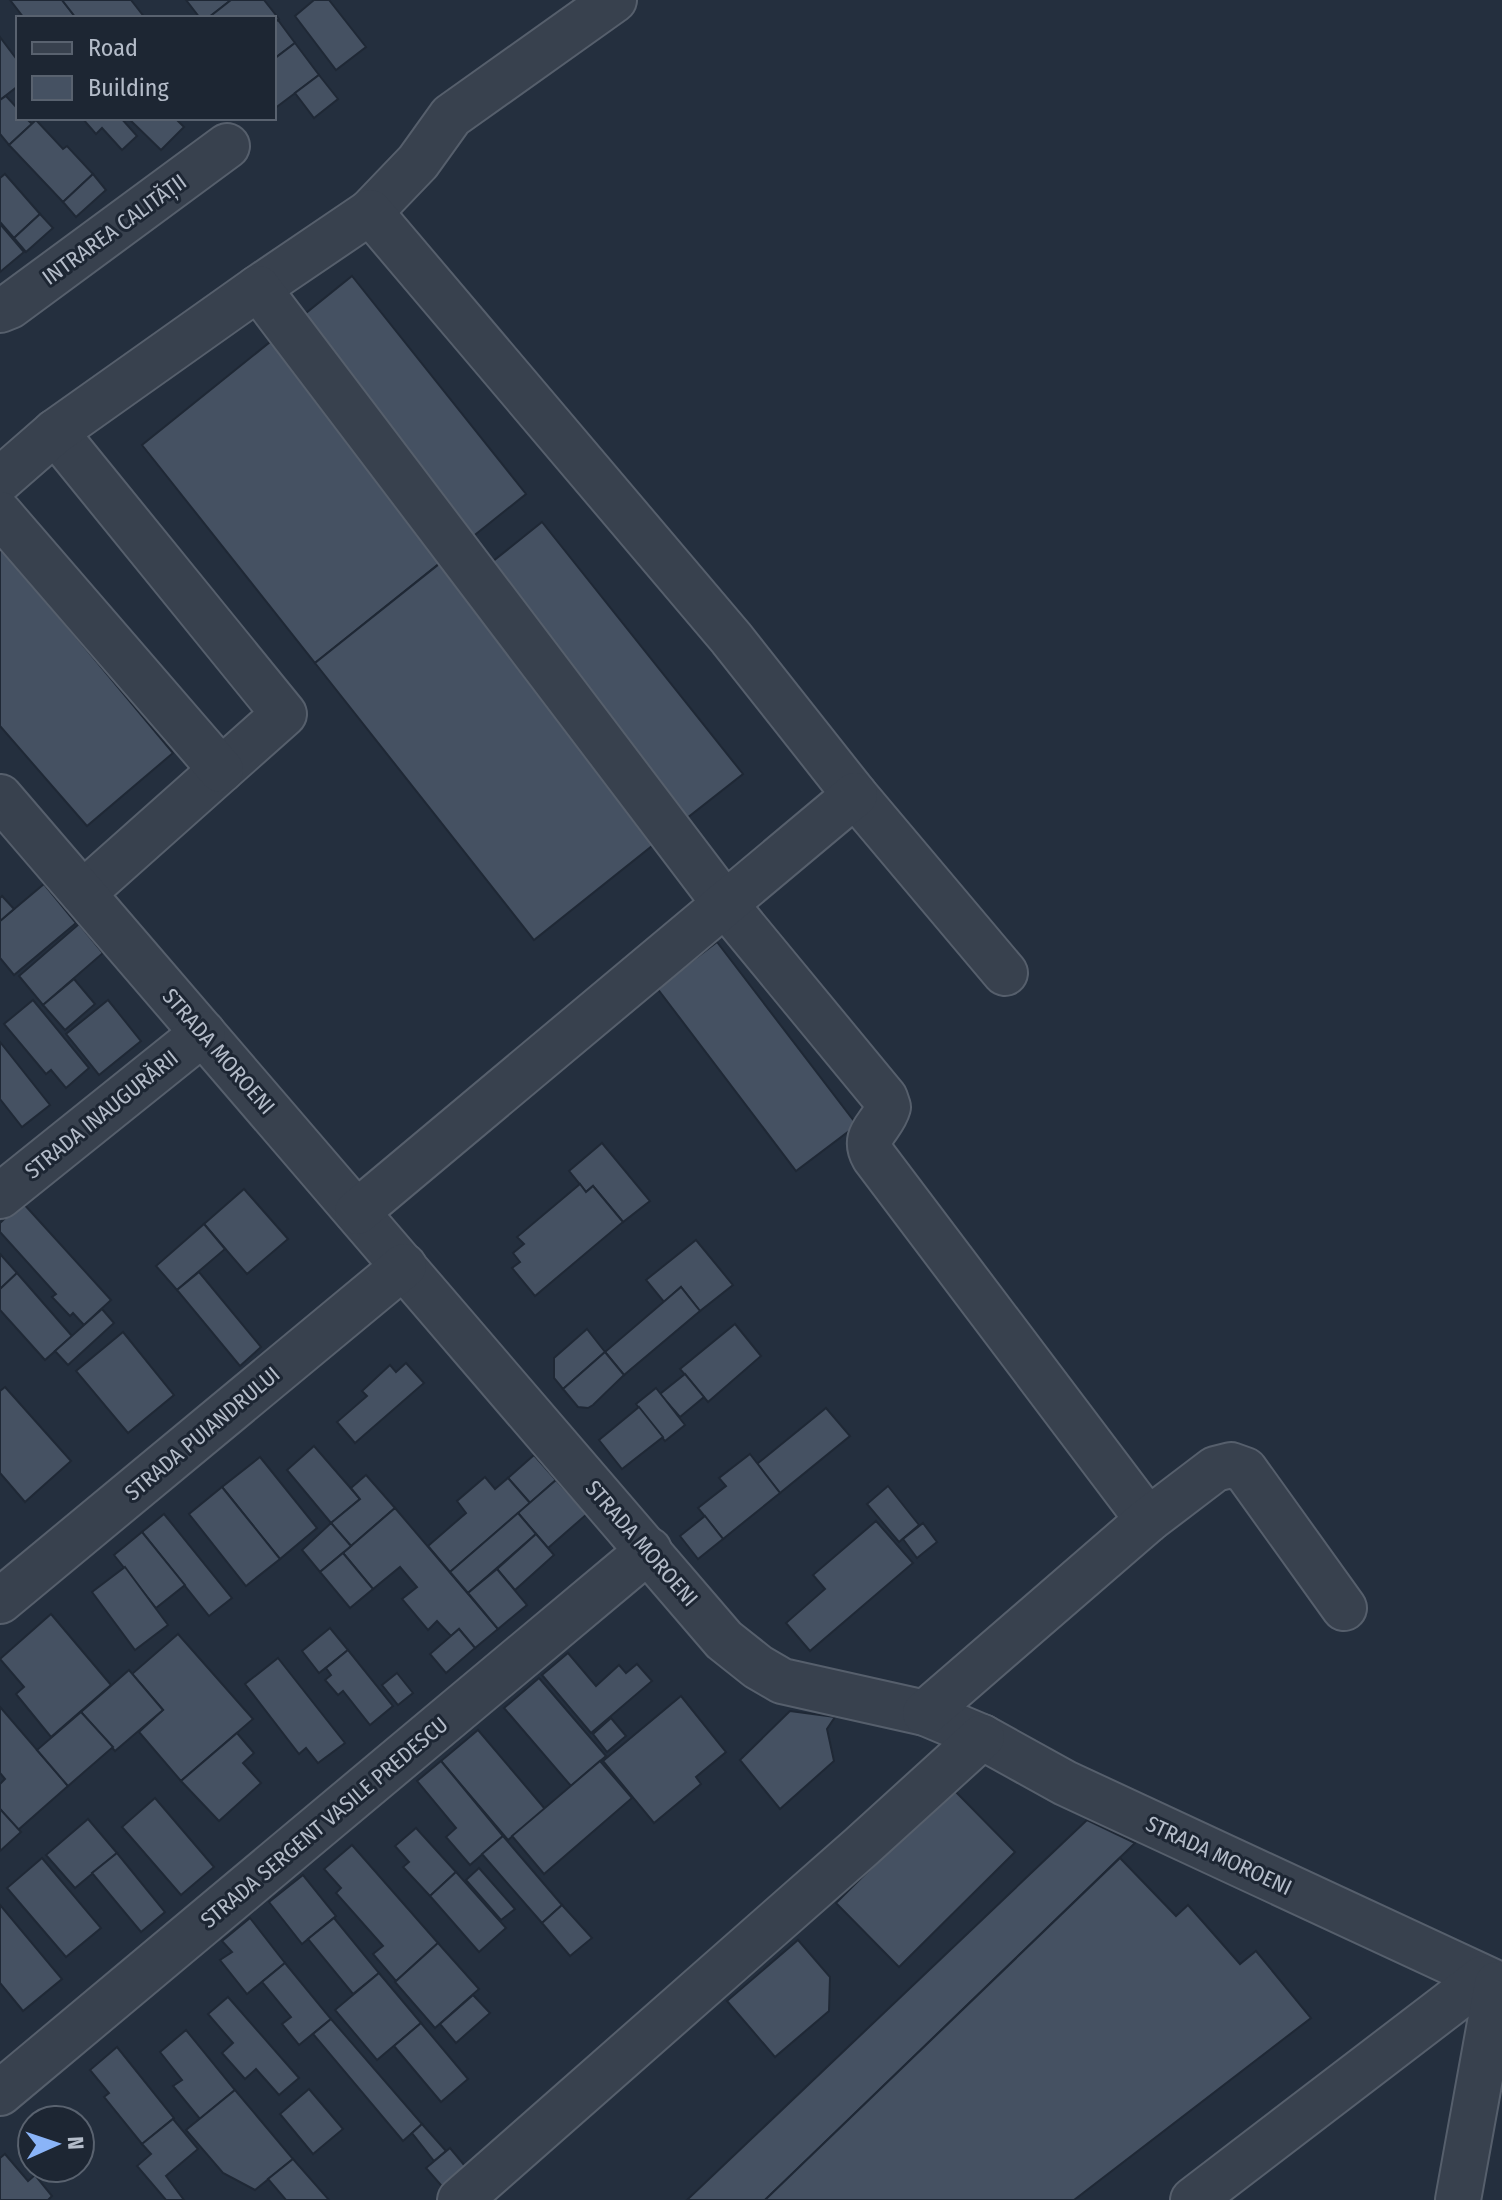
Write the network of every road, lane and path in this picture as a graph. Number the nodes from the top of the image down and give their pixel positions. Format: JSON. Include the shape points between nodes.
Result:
{"nodes":[{"id":1,"x":614,"y":0,"type":"edge"},
{"id":2,"x":227,"y":146,"type":"dead end"},
{"id":3,"x":370,"y":212,"type":"junction"},
{"id":4,"x":258,"y":288,"type":"junction"},
{"id":5,"x":0,"y":310,"type":"edge"},
{"id":6,"x":55,"y":432,"type":"junction"},
{"id":7,"x":0,"y":480,"type":"edge"},
{"id":8,"x":0,"y":514,"type":"edge"},
{"id":9,"x":221,"y":770,"type":"junction"},
{"id":10,"x":855,"y":795,"type":"junction"},
{"id":11,"x":0,"y":797,"type":"edge"},
{"id":12,"x":83,"y":893,"type":"junction"},
{"id":13,"x":725,"y":904,"type":"junction"},
{"id":14,"x":1005,"y":973,"type":"dead end"},
{"id":15,"x":203,"y":1033,"type":"junction"},
{"id":16,"x":0,"y":1196,"type":"edge"},
{"id":17,"x":357,"y":1212,"type":"junction"},
{"id":18,"x":404,"y":1266,"type":"junction"},
{"id":19,"x":1148,"y":1520,"type":"junction"},
{"id":20,"x":649,"y":1550,"type":"junction"},
{"id":21,"x":0,"y":1601,"type":"edge"},
{"id":22,"x":1344,"y":1608,"type":"dead end"},
{"id":23,"x":925,"y":1713,"type":"junction"},
{"id":24,"x":982,"y":1737,"type":"junction"},
{"id":25,"x":1494,"y":1983,"type":"edge"},
{"id":26,"x":7,"y":2074,"type":"edge"},
{"id":27,"x":460,"y":2200,"type":"edge"},
{"id":28,"x":1193,"y":2200,"type":"edge"},
{"id":29,"x":1458,"y":2200,"type":"edge"}],
"edges":[{"from":1,"to":3,"type":"street","via":[[451,116],[418,162]]},
{"from":2,"to":5,"type":"street","name":"INTRAREA CALITĂȚII"},
{"from":3,"to":4,"type":"street"},
{"from":3,"to":10,"type":"street","via":[[731,638]]},
{"from":4,"to":6,"type":"street"},
{"from":4,"to":13,"type":"street"},
{"from":6,"to":7,"type":"street"},
{"from":6,"to":9,"type":"street","via":[[284,714]]},
{"from":8,"to":9,"type":"street"},
{"from":9,"to":12,"type":"street"},
{"from":10,"to":13,"type":"street"},
{"from":10,"to":14,"type":"street"},
{"from":11,"to":12,"type":"street","name":"STRADA MOROENI"},
{"from":12,"to":15,"type":"street","name":"STRADA MOROENI"},
{"from":13,"to":17,"type":"street"},
{"from":13,"to":19,"type":"street","via":[[885,1098],[885,1116],[870,1137],[874,1157]]},
{"from":15,"to":16,"type":"street","name":"STRADA INAUGURĂRII"},
{"from":15,"to":17,"type":"street","name":"STRADA MOROENI"},
{"from":17,"to":18,"type":"street","name":"STRADA MOROENI"},
{"from":18,"to":20,"type":"street","name":"STRADA MOROENI"},
{"from":18,"to":21,"type":"street","name":"STRADA PUIANDRULUI"},
{"from":19,"to":22,"type":"street","via":[[1215,1469],[1231,1465],[1245,1470]]},
{"from":19,"to":23,"type":"street"},
{"from":20,"to":23,"type":"street","name":"STRADA MOROENI","via":[[724,1640],[758,1667],[782,1681]]},
{"from":20,"to":26,"type":"street","name":"STRADA SERGENT VASILE PREDESCU"},
{"from":23,"to":24,"type":"street","name":"STRADA MOROENI"},
{"from":24,"to":25,"type":"street","name":"STRADA MOROENI","via":[[1065,1783]]},
{"from":24,"to":27,"type":"street"},
{"from":25,"to":28,"type":"street"},
{"from":25,"to":29,"type":"street"}]}
